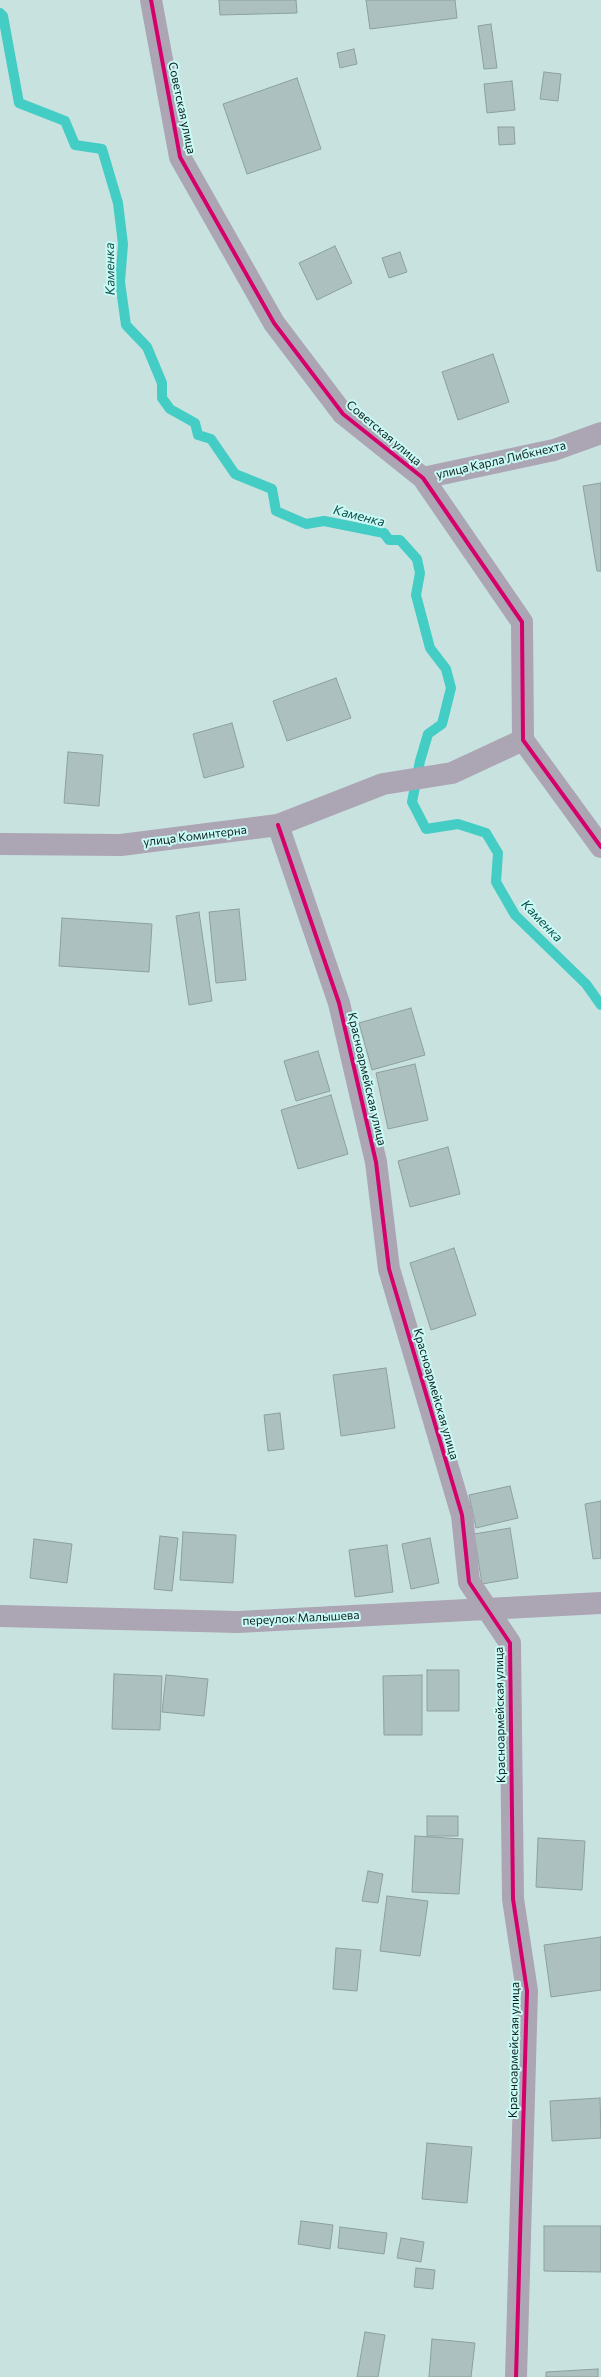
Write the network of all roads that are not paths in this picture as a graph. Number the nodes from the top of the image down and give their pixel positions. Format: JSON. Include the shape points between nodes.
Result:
{"nodes":[{"id":1,"x":151,"y":0,"type":"edge"},
{"id":2,"x":601,"y":434,"type":"edge"},
{"id":3,"x":423,"y":478,"type":"junction"},
{"id":4,"x":523,"y":740,"type":"junction"},
{"id":5,"x":278,"y":826,"type":"junction"},
{"id":6,"x":0,"y":844,"type":"edge"},
{"id":7,"x":601,"y":847,"type":"edge"},
{"id":8,"x":601,"y":1603,"type":"edge"},
{"id":9,"x":488,"y":1608,"type":"junction"},
{"id":10,"x":0,"y":1616,"type":"edge"},
{"id":11,"x":516,"y":2377,"type":"edge"}],
"edges":[{"from":1,"to":3,"type":"street","name":"Советская улица","via":[[180,157],[274,323],[343,414]]},
{"from":2,"to":3,"type":"street","name":"улица Карла Либкнехта","via":[[554,450]]},
{"from":3,"to":4,"type":"street","name":"Советская улица","via":[[522,622]]},
{"from":4,"to":5,"type":"street","name":"улица Коминтерна","via":[[452,773],[383,784]]},
{"from":4,"to":7,"type":"street"},
{"from":5,"to":6,"type":"street","name":"улица Коминтерна","via":[[121,845]]},
{"from":5,"to":9,"type":"street","name":"Красноармейская улица","via":[[339,1003],[376,1162],[389,1269],[462,1515],[469,1582]]},
{"from":8,"to":9,"type":"street","name":"переулок Малышева"},
{"from":9,"to":10,"type":"street","name":"переулок Малышева","via":[[238,1622]]},
{"from":9,"to":11,"type":"street","name":"Красноармейская улица","via":[[510,1643],[513,1899],[527,1991]]}]}
